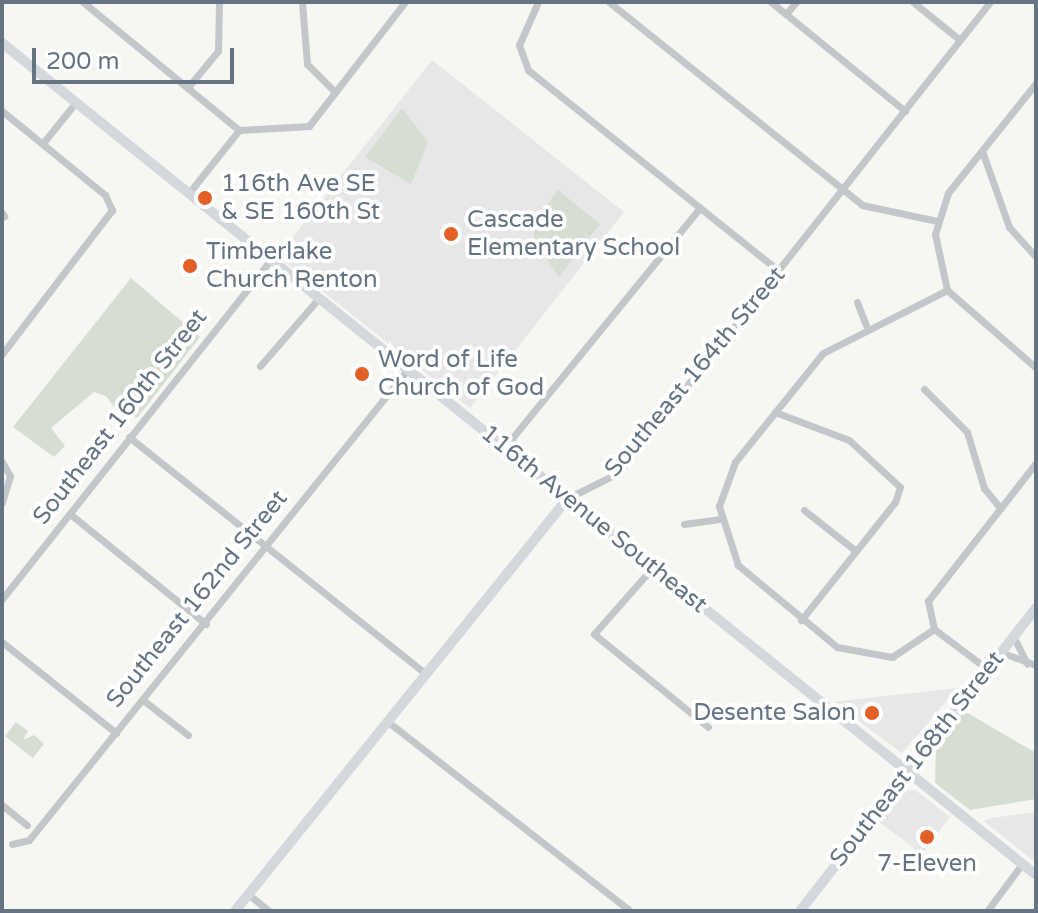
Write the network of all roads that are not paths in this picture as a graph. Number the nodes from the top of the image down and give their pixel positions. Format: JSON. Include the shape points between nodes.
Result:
{"nodes":[{"id":1,"x":83,"y":2,"type":"edge"},
{"id":2,"x":219,"y":2,"type":"edge"},
{"id":3,"x":302,"y":2,"type":"edge"},
{"id":4,"x":405,"y":2,"type":"edge"},
{"id":5,"x":538,"y":2,"type":"edge"},
{"id":6,"x":609,"y":2,"type":"edge"},
{"id":7,"x":771,"y":2,"type":"edge"},
{"id":8,"x":796,"y":2,"type":"edge"},
{"id":9,"x":913,"y":2,"type":"edge"},
{"id":10,"x":990,"y":2,"type":"edge"},
{"id":11,"x":786,"y":14,"type":"junction"},
{"id":12,"x":960,"y":40,"type":"junction"},
{"id":13,"x":2,"y":43,"type":"edge"},
{"id":14,"x":1036,"y":83,"type":"edge"},
{"id":15,"x":189,"y":86,"type":"junction"},
{"id":16,"x":335,"y":92,"type":"junction"},
{"id":17,"x":76,"y":102,"type":"junction"},
{"id":18,"x":2,"y":111,"type":"edge"},
{"id":19,"x":905,"y":111,"type":"junction"},
{"id":20,"x":239,"y":130,"type":"junction"},
{"id":21,"x":43,"y":143,"type":"junction"},
{"id":22,"x":982,"y":151,"type":"junction"},
{"id":23,"x":843,"y":192,"type":"junction"},
{"id":24,"x":188,"y":194,"type":"junction"},
{"id":25,"x":700,"y":208,"type":"junction"},
{"id":26,"x":937,"y":221,"type":"junction"},
{"id":27,"x":1036,"y":257,"type":"edge"},
{"id":28,"x":271,"y":259,"type":"junction"},
{"id":29,"x":779,"y":271,"type":"junction"},
{"id":30,"x":947,"y":290,"type":"junction"},
{"id":31,"x":319,"y":298,"type":"junction"},
{"id":32,"x":857,"y":302,"type":"dead end"},
{"id":33,"x":866,"y":325,"type":"junction"},
{"id":34,"x":2,"y":354,"type":"edge"},
{"id":35,"x":260,"y":366,"type":"dead end"},
{"id":36,"x":1036,"y":367,"type":"edge"},
{"id":37,"x":408,"y":369,"type":"junction"},
{"id":38,"x":924,"y":389,"type":"dead end"},
{"id":39,"x":775,"y":412,"type":"junction"},
{"id":40,"x":129,"y":437,"type":"junction"},
{"id":41,"x":504,"y":448,"type":"junction"},
{"id":42,"x":2,"y":462,"type":"edge"},
{"id":43,"x":1036,"y":463,"type":"edge"},
{"id":44,"x":568,"y":498,"type":"junction"},
{"id":45,"x":2,"y":503,"type":"edge"},
{"id":46,"x":1000,"y":508,"type":"junction"},
{"id":47,"x":804,"y":510,"type":"dead end"},
{"id":48,"x":70,"y":514,"type":"junction"},
{"id":49,"x":719,"y":519,"type":"junction"},
{"id":50,"x":684,"y":524,"type":"dead end"},
{"id":51,"x":266,"y":544,"type":"junction"},
{"id":52,"x":856,"y":551,"type":"junction"},
{"id":53,"x":653,"y":567,"type":"junction"},
{"id":54,"x":2,"y":599,"type":"edge"},
{"id":55,"x":1036,"y":608,"type":"edge"},
{"id":56,"x":801,"y":620,"type":"junction"},
{"id":57,"x":206,"y":624,"type":"junction"},
{"id":58,"x":934,"y":629,"type":"junction"},
{"id":59,"x":1013,"y":636,"type":"junction"},
{"id":60,"x":2,"y":642,"type":"edge"},
{"id":61,"x":1000,"y":652,"type":"junction"},
{"id":62,"x":1027,"y":664,"type":"junction"},
{"id":63,"x":1036,"y":665,"type":"edge"},
{"id":64,"x":986,"y":668,"type":"junction"},
{"id":65,"x":423,"y":672,"type":"junction"},
{"id":66,"x":143,"y":700,"type":"junction"},
{"id":67,"x":386,"y":719,"type":"junction"},
{"id":68,"x":708,"y":727,"type":"dead end"},
{"id":69,"x":116,"y":733,"type":"junction"},
{"id":70,"x":188,"y":735,"type":"dead end"},
{"id":71,"x":907,"y":768,"type":"junction"},
{"id":72,"x":2,"y":805,"type":"edge"},
{"id":73,"x":27,"y":825,"type":"dead end"},
{"id":74,"x":12,"y":844,"type":"dead end"},
{"id":75,"x":1022,"y":864,"type":"junction"},
{"id":76,"x":1036,"y":875,"type":"edge"},
{"id":77,"x":248,"y":894,"type":"junction"},
{"id":78,"x":235,"y":911,"type":"edge"},
{"id":79,"x":269,"y":911,"type":"edge"},
{"id":80,"x":630,"y":911,"type":"edge"},
{"id":81,"x":800,"y":911,"type":"edge"},
{"id":82,"x":987,"y":911,"type":"edge"}],
"edges":[{"from":1,"to":15,"type":"street"},
{"from":2,"to":15,"type":"street","via":[[218,51]]},
{"from":3,"to":16,"type":"street","via":[[307,64]]},
{"from":4,"to":16,"type":"street"},
{"from":5,"to":25,"type":"street","via":[[519,45],[528,70]]},
{"from":6,"to":23,"type":"street"},
{"from":7,"to":11,"type":"street"},
{"from":8,"to":11,"type":"street"},
{"from":9,"to":12,"type":"street"},
{"from":10,"to":12,"type":"street","name":"Southeast 164th Street"},
{"from":11,"to":19,"type":"street"},
{"from":12,"to":19,"type":"street","name":"Southeast 164th Street"},
{"from":13,"to":17,"type":"street","name":"116th Avenue Southeast"},
{"from":14,"to":22,"type":"street"},
{"from":15,"to":20,"type":"street"},
{"from":16,"to":20,"type":"street","via":[[309,126]]},
{"from":17,"to":21,"type":"street"},
{"from":17,"to":24,"type":"street","name":"116th Avenue Southeast"},
{"from":18,"to":21,"type":"street"},
{"from":19,"to":23,"type":"street","name":"Southeast 164th Street"},
{"from":20,"to":24,"type":"street"},
{"from":21,"to":34,"type":"street","via":[[110,202],[110,217]]},
{"from":22,"to":26,"type":"street","via":[[948,193]]},
{"from":22,"to":27,"type":"street","via":[[1009,227]]},
{"from":23,"to":26,"type":"street","via":[[872,209]]},
{"from":23,"to":29,"type":"street","name":"Southeast 164th Street"},
{"from":24,"to":28,"type":"street","name":"116th Avenue Southeast"},
{"from":25,"to":29,"type":"street"},
{"from":25,"to":41,"type":"street"},
{"from":26,"to":30,"type":"street","via":[[935,247]]},
{"from":28,"to":31,"type":"street","name":"116th Avenue Southeast"},
{"from":28,"to":40,"type":"street","name":"Southeast 160th Street"},
{"from":29,"to":44,"type":"street","name":"Southeast 164th Street","via":[[618,473]]},
{"from":30,"to":33,"type":"street"},
{"from":30,"to":36,"type":"street"},
{"from":31,"to":35,"type":"street"},
{"from":31,"to":37,"type":"street","name":"116th Avenue Southeast"},
{"from":32,"to":33,"type":"street"},
{"from":33,"to":39,"type":"street","via":[[823,353]]},
{"from":37,"to":41,"type":"street","name":"116th Avenue Southeast"},
{"from":37,"to":51,"type":"street","name":"Southeast 162nd Street"},
{"from":38,"to":46,"type":"street","via":[[967,432],[984,488]]},
{"from":39,"to":49,"type":"street","via":[[729,471]]},
{"from":39,"to":52,"type":"street","via":[[849,440],[900,487]]},
{"from":40,"to":48,"type":"street","name":"Southeast 160th Street"},
{"from":40,"to":51,"type":"street"},
{"from":41,"to":44,"type":"street","name":"116th Avenue Southeast"},
{"from":42,"to":45,"type":"street","via":[[10,476]]},
{"from":43,"to":46,"type":"street"},
{"from":44,"to":53,"type":"street","name":"116th Avenue Southeast"},
{"from":44,"to":65,"type":"street","name":"Southeast 164th Street"},
{"from":46,"to":58,"type":"street","via":[[930,596]]},
{"from":47,"to":52,"type":"street"},
{"from":48,"to":54,"type":"street","name":"Southeast 160th Street"},
{"from":48,"to":57,"type":"street"},
{"from":49,"to":50,"type":"street"},
{"from":49,"to":56,"type":"street","via":[[738,565]]},
{"from":51,"to":57,"type":"street","name":"Southeast 162nd Street"},
{"from":51,"to":65,"type":"street"},
{"from":52,"to":56,"type":"street"},
{"from":53,"to":68,"type":"street","via":[[594,634]]},
{"from":53,"to":71,"type":"street","name":"116th Avenue Southeast"},
{"from":55,"to":59,"type":"street","name":"Southeast 168th Street"},
{"from":56,"to":58,"type":"street","via":[[837,647],[869,657],[904,653]]},
{"from":57,"to":66,"type":"street","name":"Southeast 162nd Street"},
{"from":58,"to":64,"type":"street"},
{"from":59,"to":61,"type":"street","name":"Southeast 168th Street"},
{"from":59,"to":62,"type":"street"},
{"from":60,"to":69,"type":"street"},
{"from":61,"to":62,"type":"street"},
{"from":61,"to":64,"type":"street","name":"Southeast 168th Street"},
{"from":62,"to":63,"type":"street"},
{"from":64,"to":71,"type":"street","name":"Southeast 168th Street"},
{"from":65,"to":67,"type":"street","name":"Southeast 164th Street"},
{"from":66,"to":69,"type":"street","name":"Southeast 162nd Street"},
{"from":66,"to":70,"type":"street"},
{"from":67,"to":77,"type":"street","name":"Southeast 164th Street"},
{"from":67,"to":80,"type":"street"},
{"from":69,"to":74,"type":"street","name":"Southeast 162nd Street","via":[[29,840]]},
{"from":71,"to":75,"type":"street","name":"116th Avenue Southeast"},
{"from":71,"to":81,"type":"street","name":"Southeast 168th Street"},
{"from":72,"to":73,"type":"street"},
{"from":75,"to":76,"type":"street","name":"116th Avenue Southeast"},
{"from":75,"to":82,"type":"street"},
{"from":77,"to":78,"type":"street","name":"Southeast 164th Street"},
{"from":77,"to":79,"type":"street"}]}
